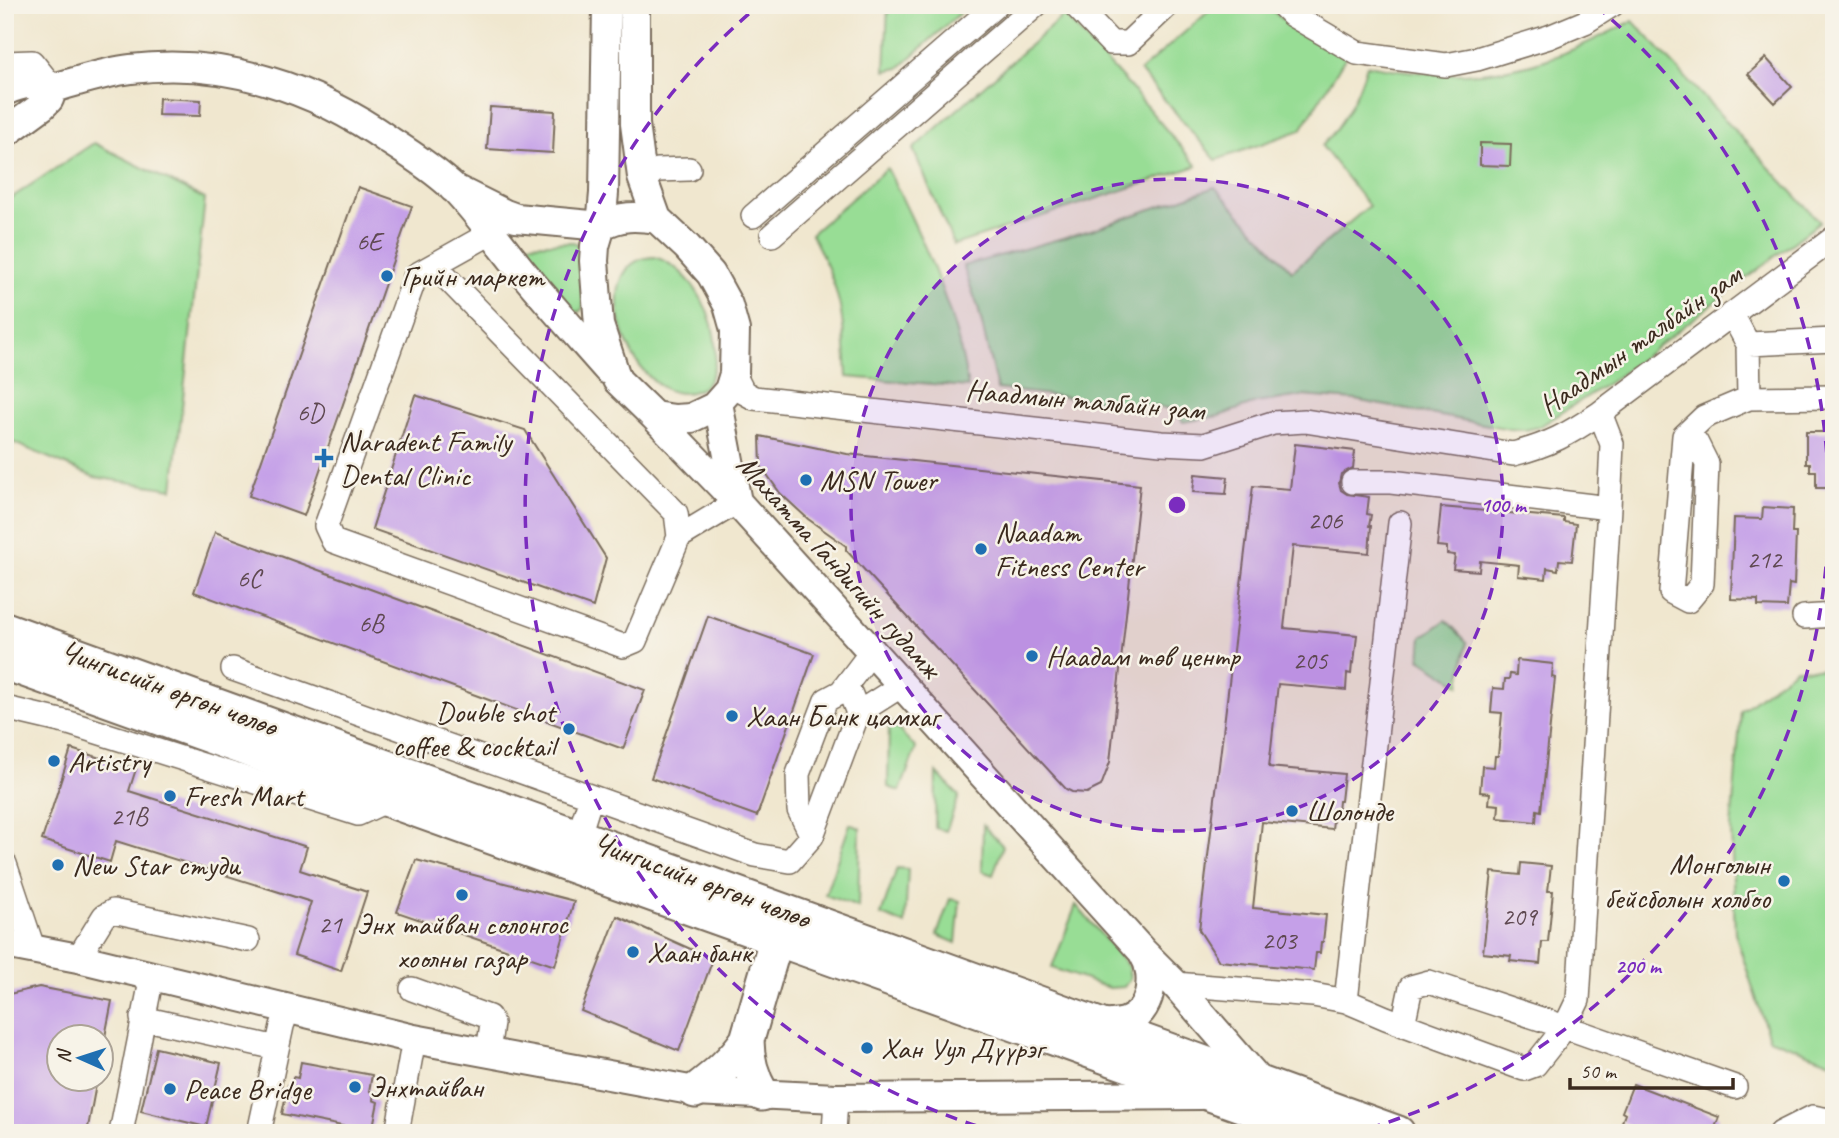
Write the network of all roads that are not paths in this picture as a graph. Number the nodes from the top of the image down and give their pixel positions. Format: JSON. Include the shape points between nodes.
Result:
{"nodes":[{"id":1,"x":607,"y":5,"type":"edge"},
{"id":2,"x":635,"y":5,"type":"edge"},
{"id":3,"x":996,"y":5,"type":"edge"},
{"id":4,"x":1036,"y":5,"type":"edge"},
{"id":5,"x":1168,"y":5,"type":"edge"},
{"id":6,"x":1282,"y":5,"type":"edge"},
{"id":7,"x":1612,"y":5,"type":"edge"},
{"id":8,"x":1084,"y":8,"type":"edge"},
{"id":9,"x":5,"y":63,"type":"edge"},
{"id":10,"x":52,"y":89,"type":"junction"},
{"id":11,"x":5,"y":91,"type":"edge"},
{"id":12,"x":5,"y":133,"type":"edge"},
{"id":13,"x":689,"y":169,"type":"dead end"},
{"id":14,"x":642,"y":177,"type":"junction"},
{"id":15,"x":453,"y":188,"type":"junction"},
{"id":16,"x":753,"y":216,"type":"dead end"},
{"id":17,"x":657,"y":219,"type":"junction"},
{"id":18,"x":601,"y":226,"type":"junction"},
{"id":19,"x":491,"y":233,"type":"junction"},
{"id":20,"x":772,"y":235,"type":"dead end"},
{"id":21,"x":1834,"y":238,"type":"edge"},
{"id":22,"x":434,"y":265,"type":"junction"},
{"id":23,"x":1732,"y":314,"type":"junction"},
{"id":24,"x":1834,"y":340,"type":"edge"},
{"id":25,"x":1748,"y":344,"type":"junction"},
{"id":26,"x":734,"y":374,"type":"junction"},
{"id":27,"x":617,"y":380,"type":"junction"},
{"id":28,"x":1834,"y":397,"type":"edge"},
{"id":29,"x":1749,"y":398,"type":"junction"},
{"id":30,"x":719,"y":403,"type":"junction"},
{"id":31,"x":1600,"y":414,"type":"junction"},
{"id":32,"x":654,"y":416,"type":"junction"},
{"id":33,"x":1684,"y":436,"type":"junction"},
{"id":34,"x":1353,"y":482,"type":"dead end"},
{"id":35,"x":737,"y":502,"type":"junction"},
{"id":36,"x":1609,"y":508,"type":"junction"},
{"id":37,"x":1400,"y":523,"type":"dead end"},
{"id":38,"x":679,"y":537,"type":"junction"},
{"id":39,"x":1834,"y":615,"type":"edge"},
{"id":40,"x":1804,"y":617,"type":"dead end"},
{"id":41,"x":5,"y":629,"type":"edge"},
{"id":42,"x":872,"y":651,"type":"junction"},
{"id":43,"x":5,"y":663,"type":"edge"},
{"id":44,"x":233,"y":669,"type":"dead end"},
{"id":45,"x":902,"y":685,"type":"junction"},
{"id":46,"x":841,"y":692,"type":"junction"},
{"id":47,"x":5,"y":708,"type":"edge"},
{"id":48,"x":858,"y":713,"type":"junction"},
{"id":49,"x":400,"y":729,"type":"junction"},
{"id":50,"x":387,"y":766,"type":"junction"},
{"id":51,"x":592,"y":797,"type":"junction"},
{"id":52,"x":388,"y":800,"type":"junction"},
{"id":53,"x":579,"y":835,"type":"junction"},
{"id":54,"x":812,"y":836,"type":"junction"},
{"id":55,"x":5,"y":864,"type":"edge"},
{"id":56,"x":248,"y":940,"type":"dead end"},
{"id":57,"x":776,"y":940,"type":"junction"},
{"id":58,"x":19,"y":946,"type":"edge"},
{"id":59,"x":1142,"y":951,"type":"junction"},
{"id":60,"x":78,"y":958,"type":"junction"},
{"id":61,"x":5,"y":962,"type":"edge"},
{"id":62,"x":152,"y":976,"type":"junction"},
{"id":63,"x":1175,"y":984,"type":"junction"},
{"id":64,"x":412,"y":989,"type":"dead end"},
{"id":65,"x":1346,"y":1001,"type":"junction"},
{"id":66,"x":288,"y":1009,"type":"junction"},
{"id":67,"x":142,"y":1018,"type":"junction"},
{"id":68,"x":1102,"y":1025,"type":"junction"},
{"id":69,"x":1403,"y":1025,"type":"junction"},
{"id":70,"x":1565,"y":1027,"type":"junction"},
{"id":71,"x":414,"y":1040,"type":"junction"},
{"id":72,"x":747,"y":1040,"type":"junction"},
{"id":73,"x":277,"y":1048,"type":"junction"},
{"id":74,"x":488,"y":1053,"type":"junction"},
{"id":75,"x":1262,"y":1084,"type":"junction"},
{"id":76,"x":1735,"y":1087,"type":"dead end"},
{"id":77,"x":695,"y":1091,"type":"junction"},
{"id":78,"x":762,"y":1094,"type":"junction"},
{"id":79,"x":1210,"y":1095,"type":"junction"},
{"id":80,"x":836,"y":1098,"type":"junction"},
{"id":81,"x":1834,"y":1121,"type":"edge"},
{"id":82,"x":121,"y":1133,"type":"edge"},
{"id":83,"x":259,"y":1133,"type":"edge"},
{"id":84,"x":397,"y":1133,"type":"edge"},
{"id":85,"x":834,"y":1133,"type":"edge"},
{"id":86,"x":1319,"y":1133,"type":"edge"},
{"id":87,"x":1398,"y":1133,"type":"edge"},
{"id":88,"x":1781,"y":1133,"type":"edge"}],
"edges":[{"from":1,"to":18,"type":"main road"},
{"from":2,"to":14,"type":"main road","via":[[635,124]]},
{"from":3,"to":16,"type":"street"},
{"from":4,"to":20,"type":"street"},
{"from":5,"to":8,"type":"street","via":[[1128,43],[1111,43]]},
{"from":6,"to":7,"type":"street","via":[[1357,53],[1447,65],[1549,37]]},
{"from":9,"to":10,"type":"street","via":[[32,62]]},
{"from":10,"to":11,"type":"main road","via":[[32,83]]},
{"from":10,"to":12,"type":"main road","via":[[42,106]]},
{"from":10,"to":15,"type":"main road","via":[[151,67],[205,69],[270,80],[356,117]]},
{"from":13,"to":14,"type":"street","via":[[658,170]]},
{"from":14,"to":17,"type":"main road"},
{"from":15,"to":18,"type":"main road","via":[[516,218]]},
{"from":15,"to":19,"type":"main road"},
{"from":17,"to":18,"type":"main road","via":[[627,216]]},
{"from":17,"to":26,"type":"main road","via":[[707,269],[725,298],[736,338]]},
{"from":18,"to":27,"type":"main road","via":[[594,261],[597,317]]},
{"from":19,"to":22,"type":"street"},
{"from":19,"to":27,"type":"main road"},
{"from":21,"to":23,"type":"street","name":"Наадмын талбайн зам"},
{"from":22,"to":38,"type":"street","via":[[676,513]]},
{"from":22,"to":38,"type":"street","via":[[416,275],[403,309],[326,526],[332,541],[623,646],[635,641]]},
{"from":23,"to":25,"type":"street"},
{"from":23,"to":31,"type":"street","name":"Наадмын талбайн зам"},
{"from":24,"to":25,"type":"street"},
{"from":25,"to":29,"type":"street"},
{"from":26,"to":30,"type":"main road"},
{"from":26,"to":31,"type":"street","name":"Наадмын талбайн зам","via":[[741,390],[754,398],[1187,445],[1204,445],[1273,423],[1306,421],[1513,454],[1544,446]]},
{"from":27,"to":32,"type":"main road"},
{"from":28,"to":29,"type":"street"},
{"from":29,"to":33,"type":"street","via":[[1704,417]]},
{"from":30,"to":32,"type":"main road","via":[[691,418]]},
{"from":30,"to":35,"type":"main road"},
{"from":31,"to":36,"type":"street","via":[[1612,444]]},
{"from":32,"to":35,"type":"main road","name":"Махатма Гандигийн гудамж"},
{"from":33,"to":33,"type":"street","via":[[1671,592],[1688,600],[1702,584],[1707,464],[1696,442]]},
{"from":34,"to":36,"type":"street","via":[[1391,482]]},
{"from":35,"to":38,"type":"street"},
{"from":35,"to":42,"type":"main road","name":"Махатма Гандигийн гудамж"},
{"from":36,"to":70,"type":"street","via":[[1578,1000]]},
{"from":37,"to":65,"type":"street"},
{"from":39,"to":40,"type":"street"},
{"from":41,"to":50,"type":"highway","name":"Чингисийн өргөн чөлөө"},
{"from":42,"to":45,"type":"main road","name":"Махатма Гандигийн гудамж"},
{"from":42,"to":46,"type":"street"},
{"from":43,"to":52,"type":"highway","name":"Чингисийн өргөн чөлөө"},
{"from":44,"to":49,"type":"street"},
{"from":45,"to":48,"type":"street"},
{"from":45,"to":59,"type":"main road","name":"Махатма Гандигийн гудамж"},
{"from":46,"to":48,"type":"street","via":[[851,695]]},
{"from":46,"to":54,"type":"street","via":[[826,700],[798,774],[799,810]]},
{"from":47,"to":52,"type":"street","via":[[69,723],[358,814]]},
{"from":48,"to":54,"type":"street"},
{"from":49,"to":50,"type":"street"},
{"from":49,"to":51,"type":"street"},
{"from":50,"to":53,"type":"highway","name":"Чингисийн өргөн чөлөө"},
{"from":51,"to":53,"type":"street"},
{"from":51,"to":54,"type":"street","via":[[755,855],[790,861]]},
{"from":52,"to":57,"type":"highway","name":"Чингисийн өргөн чөлөө"},
{"from":53,"to":68,"type":"highway","name":"Чингисийн өргөн чөлөө"},
{"from":55,"to":58,"type":"street"},
{"from":56,"to":60,"type":"street","via":[[113,911],[104,916]]},
{"from":57,"to":72,"type":"highway"},
{"from":57,"to":79,"type":"highway","name":"Чингисийн өргөн чөлөө"},
{"from":58,"to":60,"type":"main road"},
{"from":58,"to":61,"type":"main road"},
{"from":59,"to":63,"type":"main road","name":"Махатма Гандигийн гудамж"},
{"from":59,"to":68,"type":"main road","via":[[1151,990],[1139,1012],[1126,1022]]},
{"from":60,"to":62,"type":"main road"},
{"from":62,"to":66,"type":"main road"},
{"from":62,"to":67,"type":"street"},
{"from":63,"to":65,"type":"street"},
{"from":63,"to":75,"type":"main road","name":"Махатма Гандигийн гудамж"},
{"from":64,"to":74,"type":"street","via":[[489,1017]]},
{"from":65,"to":69,"type":"street"},
{"from":66,"to":71,"type":"main road"},
{"from":66,"to":73,"type":"street"},
{"from":67,"to":73,"type":"street"},
{"from":67,"to":82,"type":"street"},
{"from":68,"to":75,"type":"highway","name":"Чингисийн өргөн чөлөө"},
{"from":69,"to":70,"type":"street","via":[[1524,1069],[1535,1065]]},
{"from":69,"to":70,"type":"street","via":[[1411,987],[1429,982]]},
{"from":70,"to":76,"type":"street"},
{"from":71,"to":74,"type":"main road"},
{"from":71,"to":84,"type":"street"},
{"from":72,"to":77,"type":"highway","via":[[720,1072]]},
{"from":72,"to":78,"type":"highway","via":[[751,1070]]},
{"from":73,"to":83,"type":"street"},
{"from":74,"to":77,"type":"main road"},
{"from":75,"to":87,"type":"highway","name":"Чингисийн өргөн чөлөө"},
{"from":77,"to":78,"type":"main road"},
{"from":78,"to":80,"type":"main road"},
{"from":79,"to":80,"type":"main road"},
{"from":79,"to":86,"type":"highway","name":"Чингисийн өргөн чөлөө"},
{"from":80,"to":85,"type":"street"},
{"from":81,"to":88,"type":"street","via":[[1813,1117]]}]}
